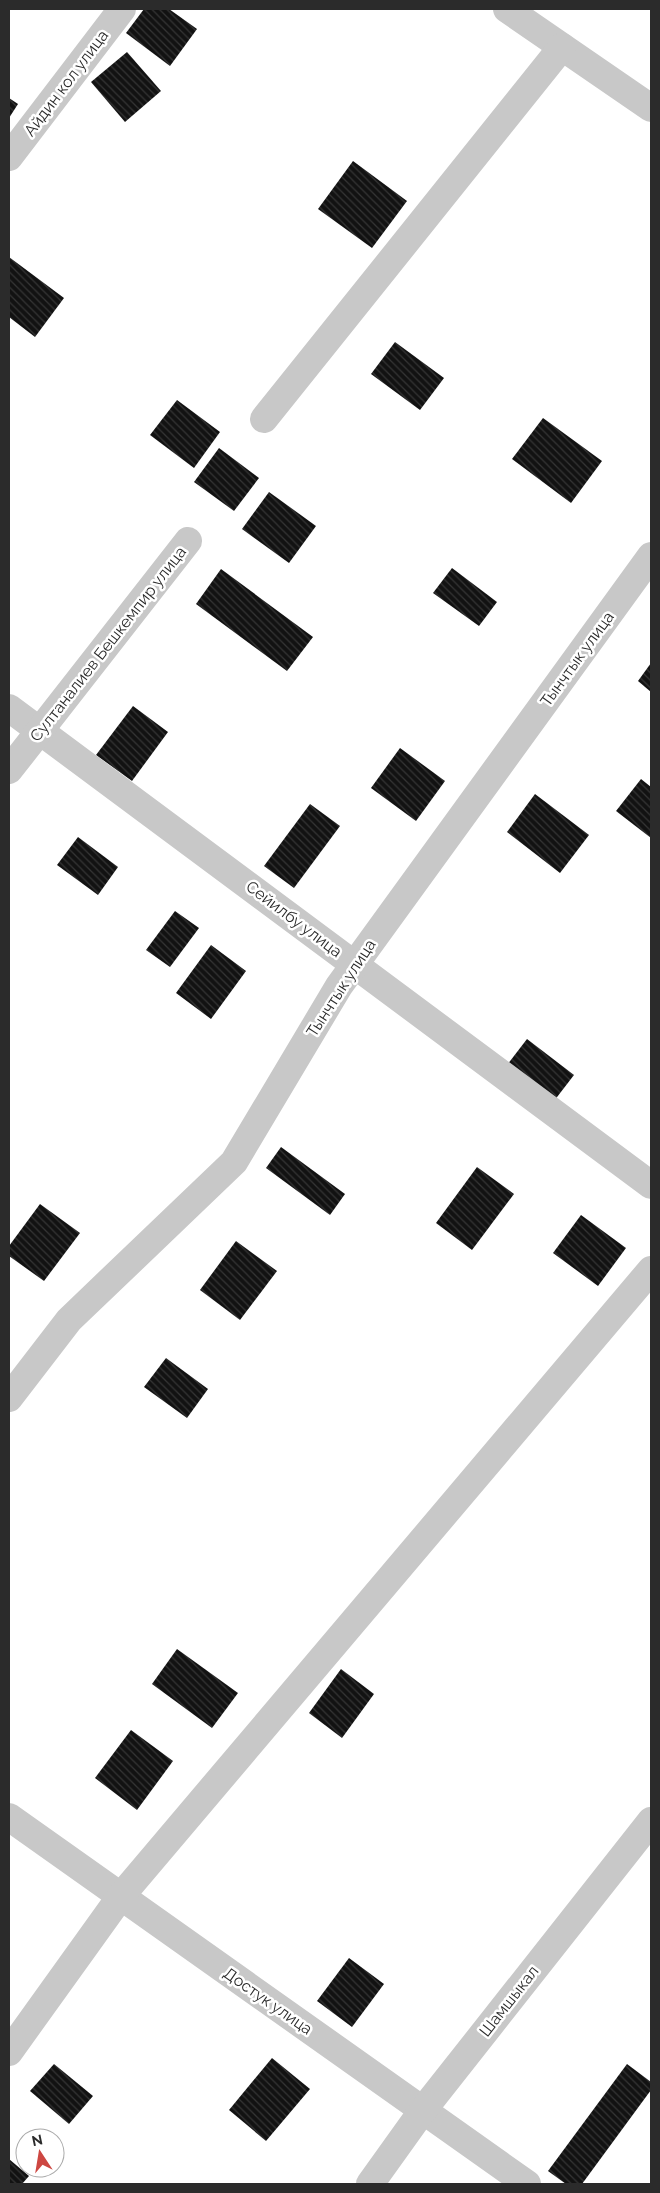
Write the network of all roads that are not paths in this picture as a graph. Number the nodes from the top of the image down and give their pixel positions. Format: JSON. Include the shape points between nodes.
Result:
{"nodes":[{"id":1,"x":122,"y":9,"type":"edge"},
{"id":2,"x":507,"y":9,"type":"edge"},
{"id":3,"x":562,"y":47,"type":"junction"},
{"id":4,"x":651,"y":108,"type":"edge"},
{"id":5,"x":9,"y":157,"type":"edge"},
{"id":6,"x":264,"y":419,"type":"dead end"},
{"id":7,"x":188,"y":541,"type":"dead end"},
{"id":8,"x":651,"y":556,"type":"edge"},
{"id":9,"x":9,"y":708,"type":"edge"},
{"id":10,"x":40,"y":731,"type":"junction"},
{"id":11,"x":9,"y":770,"type":"edge"},
{"id":12,"x":354,"y":964,"type":"junction"},
{"id":13,"x":651,"y":1185,"type":"edge"},
{"id":14,"x":651,"y":1270,"type":"edge"},
{"id":15,"x":9,"y":1398,"type":"edge"},
{"id":16,"x":9,"y":1817,"type":"edge"},
{"id":17,"x":651,"y":1821,"type":"edge"},
{"id":18,"x":120,"y":1896,"type":"junction"},
{"id":19,"x":9,"y":2052,"type":"edge"},
{"id":20,"x":423,"y":2110,"type":"junction"},
{"id":21,"x":370,"y":2184,"type":"edge"},
{"id":22,"x":527,"y":2184,"type":"edge"}],
"edges":[{"from":1,"to":5,"type":"street","name":"Айдин кол улица"},
{"from":2,"to":3,"type":"street"},
{"from":3,"to":4,"type":"street"},
{"from":3,"to":6,"type":"street"},
{"from":7,"to":10,"type":"street","name":"Султаналиев Бешкемпир улица"},
{"from":8,"to":12,"type":"street","name":"Тынчтык улица"},
{"from":9,"to":10,"type":"street","name":"Сейилбу улица"},
{"from":10,"to":11,"type":"street","name":"Султаналиев Бешкемпир улица"},
{"from":10,"to":12,"type":"street","name":"Сейилбу улица"},
{"from":12,"to":13,"type":"street","name":"Сейилбу улица"},
{"from":12,"to":15,"type":"street","name":"Тынчтык улица","via":[[234,1162],[70,1320]]},
{"from":14,"to":18,"type":"street"},
{"from":16,"to":18,"type":"street","name":"Достук улица"},
{"from":17,"to":20,"type":"street","name":"Шамшыкал"},
{"from":18,"to":19,"type":"street"},
{"from":18,"to":20,"type":"street","name":"Достук улица"},
{"from":20,"to":21,"type":"street","name":"Шамшыкал"},
{"from":20,"to":22,"type":"street","name":"Достук улица"}]}
